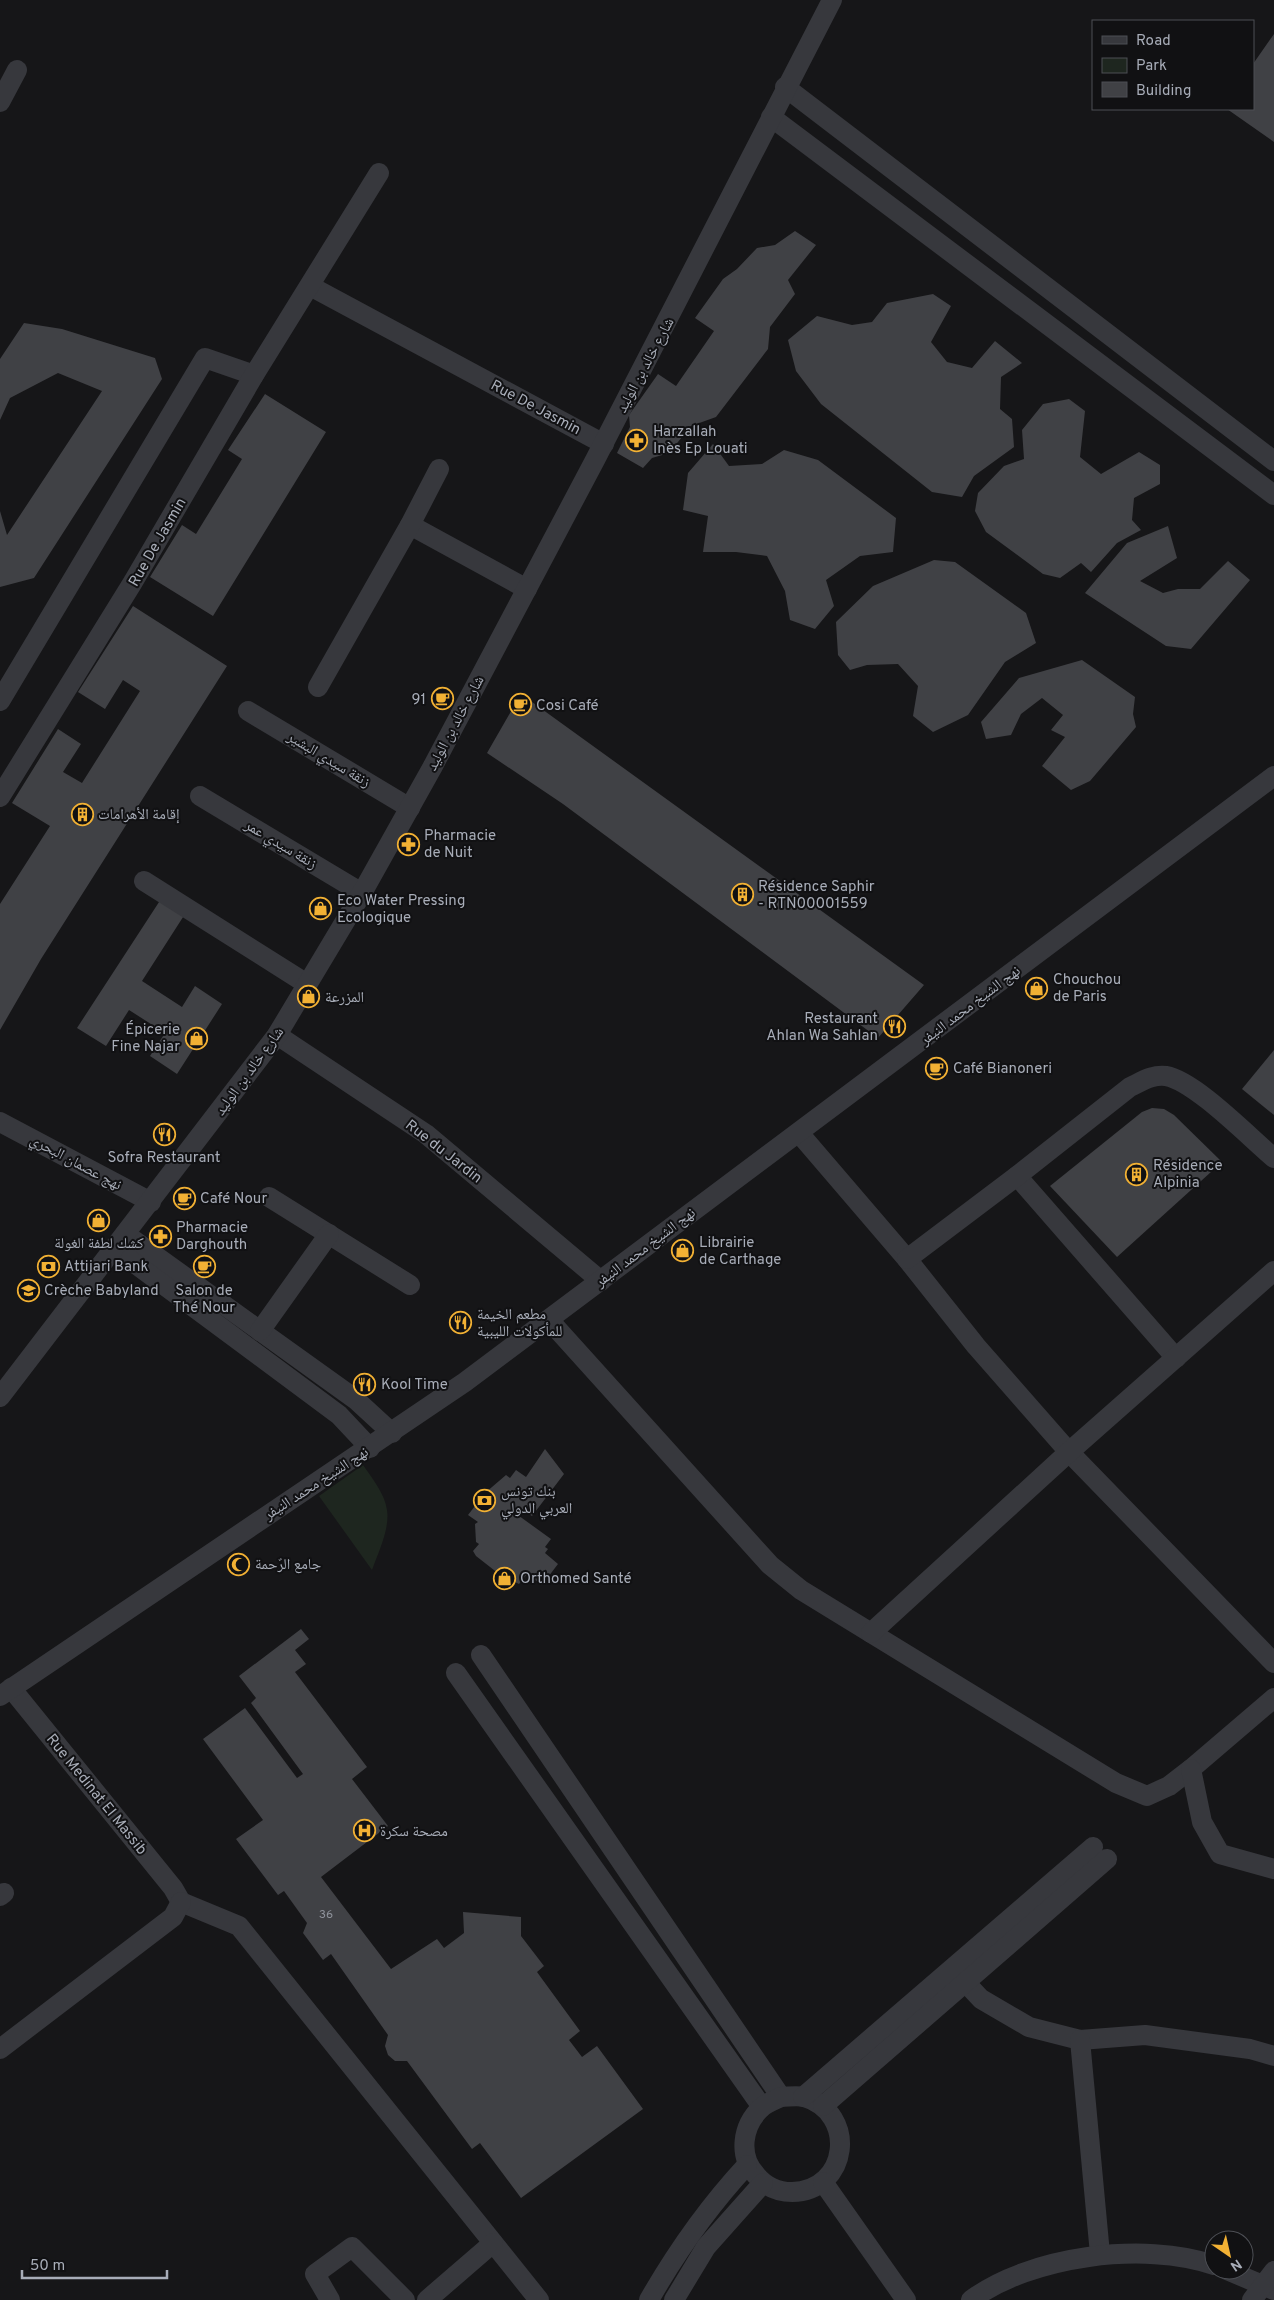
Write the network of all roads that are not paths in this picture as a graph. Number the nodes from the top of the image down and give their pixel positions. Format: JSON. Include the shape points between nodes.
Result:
{"nodes":[{"id":1,"x":832,"y":0,"type":"edge"},
{"id":2,"x":17,"y":70,"type":"dead end"},
{"id":3,"x":785,"y":87,"type":"junction"},
{"id":4,"x":0,"y":102,"type":"edge"},
{"id":5,"x":772,"y":116,"type":"junction"},
{"id":6,"x":379,"y":173,"type":"dead end"},
{"id":7,"x":310,"y":286,"type":"junction"},
{"id":8,"x":254,"y":375,"type":"junction"},
{"id":9,"x":604,"y":444,"type":"junction"},
{"id":10,"x":1274,"y":461,"type":"edge"},
{"id":11,"x":439,"y":469,"type":"dead end"},
{"id":12,"x":1274,"y":495,"type":"edge"},
{"id":13,"x":410,"y":525,"type":"junction"},
{"id":14,"x":527,"y":589,"type":"junction"},
{"id":15,"x":318,"y":687,"type":"dead end"},
{"id":16,"x":0,"y":701,"type":"edge"},
{"id":17,"x":248,"y":711,"type":"dead end"},
{"id":18,"x":1274,"y":776,"type":"edge"},
{"id":19,"x":200,"y":796,"type":"dead end"},
{"id":20,"x":0,"y":797,"type":"edge"},
{"id":21,"x":410,"y":808,"type":"junction"},
{"id":22,"x":144,"y":880,"type":"dead end"},
{"id":23,"x":362,"y":893,"type":"junction"},
{"id":24,"x":307,"y":984,"type":"junction"},
{"id":25,"x":277,"y":1035,"type":"junction"},
{"id":26,"x":0,"y":1122,"type":"edge"},
{"id":27,"x":799,"y":1133,"type":"junction"},
{"id":28,"x":1274,"y":1158,"type":"edge"},
{"id":29,"x":1017,"y":1176,"type":"junction"},
{"id":30,"x":269,"y":1197,"type":"dead end"},
{"id":31,"x":151,"y":1202,"type":"junction"},
{"id":32,"x":329,"y":1234,"type":"junction"},
{"id":33,"x":120,"y":1241,"type":"junction"},
{"id":34,"x":907,"y":1259,"type":"junction"},
{"id":35,"x":1274,"y":1271,"type":"edge"},
{"id":36,"x":601,"y":1281,"type":"junction"},
{"id":37,"x":410,"y":1285,"type":"dead end"},
{"id":38,"x":549,"y":1320,"type":"junction"},
{"id":39,"x":260,"y":1331,"type":"junction"},
{"id":40,"x":1176,"y":1358,"type":"junction"},
{"id":41,"x":0,"y":1397,"type":"edge"},
{"id":42,"x":392,"y":1433,"type":"junction"},
{"id":43,"x":370,"y":1448,"type":"junction"},
{"id":44,"x":1069,"y":1452,"type":"junction"},
{"id":45,"x":872,"y":1633,"type":"junction"},
{"id":46,"x":481,"y":1655,"type":"dead end"},
{"id":47,"x":1274,"y":1663,"type":"edge"},
{"id":48,"x":456,"y":1673,"type":"dead end"},
{"id":49,"x":5,"y":1692,"type":"edge"},
{"id":50,"x":1274,"y":1698,"type":"edge"},
{"id":51,"x":1191,"y":1769,"type":"junction"},
{"id":52,"x":1274,"y":1869,"type":"edge"},
{"id":53,"x":181,"y":1902,"type":"junction"},
{"id":54,"x":965,"y":1982,"type":"junction"},
{"id":55,"x":1080,"y":2040,"type":"junction"},
{"id":56,"x":0,"y":2049,"type":"edge"},
{"id":57,"x":1274,"y":2056,"type":"edge"},
{"id":58,"x":781,"y":2097,"type":"junction"},
{"id":59,"x":803,"y":2097,"type":"junction"},
{"id":60,"x":823,"y":2106,"type":"junction"},
{"id":61,"x":762,"y":2107,"type":"junction"},
{"id":62,"x":747,"y":2165,"type":"junction"},
{"id":63,"x":823,"y":2182,"type":"junction"},
{"id":64,"x":763,"y":2183,"type":"junction"},
{"id":65,"x":493,"y":2243,"type":"junction"},
{"id":66,"x":1100,"y":2254,"type":"junction"},
{"id":67,"x":1204,"y":2263,"type":"edge"},
{"id":68,"x":1250,"y":2280,"type":"edge"},
{"id":69,"x":1266,"y":2287,"type":"edge"},
{"id":70,"x":330,"y":2300,"type":"edge"},
{"id":71,"x":405,"y":2300,"type":"edge"},
{"id":72,"x":427,"y":2300,"type":"edge"},
{"id":73,"x":539,"y":2300,"type":"edge"},
{"id":74,"x":650,"y":2300,"type":"edge"},
{"id":75,"x":674,"y":2300,"type":"edge"},
{"id":76,"x":906,"y":2300,"type":"edge"},
{"id":77,"x":971,"y":2300,"type":"edge"}],
"edges":[{"from":1,"to":3,"type":"street","name":"شارع خالد بن الوليد"},
{"from":2,"to":4,"type":"street"},
{"from":3,"to":5,"type":"street","name":"شارع خالد بن الوليد"},
{"from":3,"to":10,"type":"street"},
{"from":5,"to":9,"type":"street","name":"شارع خالد بن الوليد"},
{"from":5,"to":12,"type":"street"},
{"from":6,"to":7,"type":"street","name":"Rue De Jasmin"},
{"from":7,"to":8,"type":"street","name":"Rue De Jasmin"},
{"from":7,"to":9,"type":"street","name":"Rue De Jasmin"},
{"from":8,"to":16,"type":"street","via":[[205,358]]},
{"from":8,"to":20,"type":"street","name":"Rue De Jasmin","via":[[134,582]]},
{"from":9,"to":14,"type":"street","name":"شارع خالد بن الوليد"},
{"from":11,"to":13,"type":"street"},
{"from":13,"to":14,"type":"street"},
{"from":13,"to":15,"type":"street"},
{"from":14,"to":21,"type":"street","name":"شارع خالد بن الوليد"},
{"from":17,"to":21,"type":"street","name":"زنقة سيدي البشير"},
{"from":18,"to":27,"type":"street","name":"نهج الشيخ محمد النيفر"},
{"from":19,"to":23,"type":"street","name":"زنقة سيدي عمر"},
{"from":21,"to":23,"type":"street","name":"شارع خالد بن الوليد"},
{"from":22,"to":24,"type":"street"},
{"from":23,"to":24,"type":"street","name":"شارع خالد بن الوليد"},
{"from":24,"to":25,"type":"street","name":"شارع خالد بن الوليد"},
{"from":25,"to":31,"type":"street","name":"شارع خالد بن الوليد"},
{"from":25,"to":36,"type":"street","name":"Rue du Jardin","via":[[426,1134]]},
{"from":26,"to":31,"type":"street","name":"نهج عصمان البحري"},
{"from":27,"to":34,"type":"street"},
{"from":27,"to":36,"type":"street","name":"نهج الشيخ محمد النيفر"},
{"from":28,"to":29,"type":"street","via":[[1180,1081],[1166,1076],[1151,1077],[1130,1087]]},
{"from":29,"to":34,"type":"street"},
{"from":29,"to":40,"type":"street"},
{"from":30,"to":32,"type":"street"},
{"from":31,"to":33,"type":"street","name":"شارع خالد بن الوليد"},
{"from":32,"to":37,"type":"street"},
{"from":32,"to":39,"type":"street"},
{"from":33,"to":39,"type":"street"},
{"from":33,"to":41,"type":"street","name":"شارع خالد بن الوليد"},
{"from":33,"to":43,"type":"street","via":[[339,1415]]},
{"from":34,"to":44,"type":"street","via":[[976,1346]]},
{"from":35,"to":40,"type":"street"},
{"from":36,"to":38,"type":"street","name":"نهج الشيخ محمد النيفر"},
{"from":38,"to":42,"type":"street","name":"نهج الشيخ محمد النيفر"},
{"from":38,"to":45,"type":"street","via":[[770,1565],[801,1590]]},
{"from":39,"to":42,"type":"street","via":[[355,1399]]},
{"from":40,"to":44,"type":"street"},
{"from":42,"to":43,"type":"street","name":"نهج الشيخ محمد النيفر"},
{"from":43,"to":49,"type":"street","name":"نهج الشيخ محمد النيفر","via":[[253,1523]]},
{"from":44,"to":45,"type":"street"},
{"from":44,"to":47,"type":"street"},
{"from":45,"to":51,"type":"street","via":[[1116,1783],[1147,1796],[1169,1786]]},
{"from":46,"to":58,"type":"street"},
{"from":48,"to":61,"type":"street"},
{"from":49,"to":53,"type":"street","name":"Rue Medinat El Massib","via":[[173,1888]]},
{"from":50,"to":51,"type":"street"},
{"from":51,"to":52,"type":"street","via":[[1202,1822],[1220,1854]]},
{"from":53,"to":56,"type":"street","via":[[173,1917]]},
{"from":53,"to":65,"type":"street","via":[[239,1926]]},
{"from":54,"to":55,"type":"street","via":[[980,1999],[1029,2027]]},
{"from":54,"to":59,"type":"street","via":[[1100,1853]]},
{"from":54,"to":60,"type":"street"},
{"from":55,"to":57,"type":"street","via":[[1145,2035],[1250,2049]]},
{"from":55,"to":66,"type":"street"},
{"from":58,"to":59,"type":"street"},
{"from":58,"to":61,"type":"street"},
{"from":59,"to":60,"type":"street"},
{"from":60,"to":63,"type":"street","via":[[836,2123],[841,2144],[837,2165]]},
{"from":61,"to":62,"type":"street","via":[[748,2124],[744,2145]]},
{"from":62,"to":64,"type":"street"},
{"from":62,"to":74,"type":"street","via":[[716,2198]]},
{"from":63,"to":64,"type":"street","via":[[804,2192],[782,2192]]},
{"from":63,"to":76,"type":"street"},
{"from":64,"to":75,"type":"street","via":[[706,2247]]},
{"from":65,"to":72,"type":"street"},
{"from":65,"to":73,"type":"street"},
{"from":66,"to":67,"type":"street","via":[[1156,2254]]},
{"from":66,"to":77,"type":"street","via":[[1037,2268]]},
{"from":68,"to":69,"type":"street"},
{"from":70,"to":71,"type":"street","via":[[315,2274],[352,2247]]}]}
